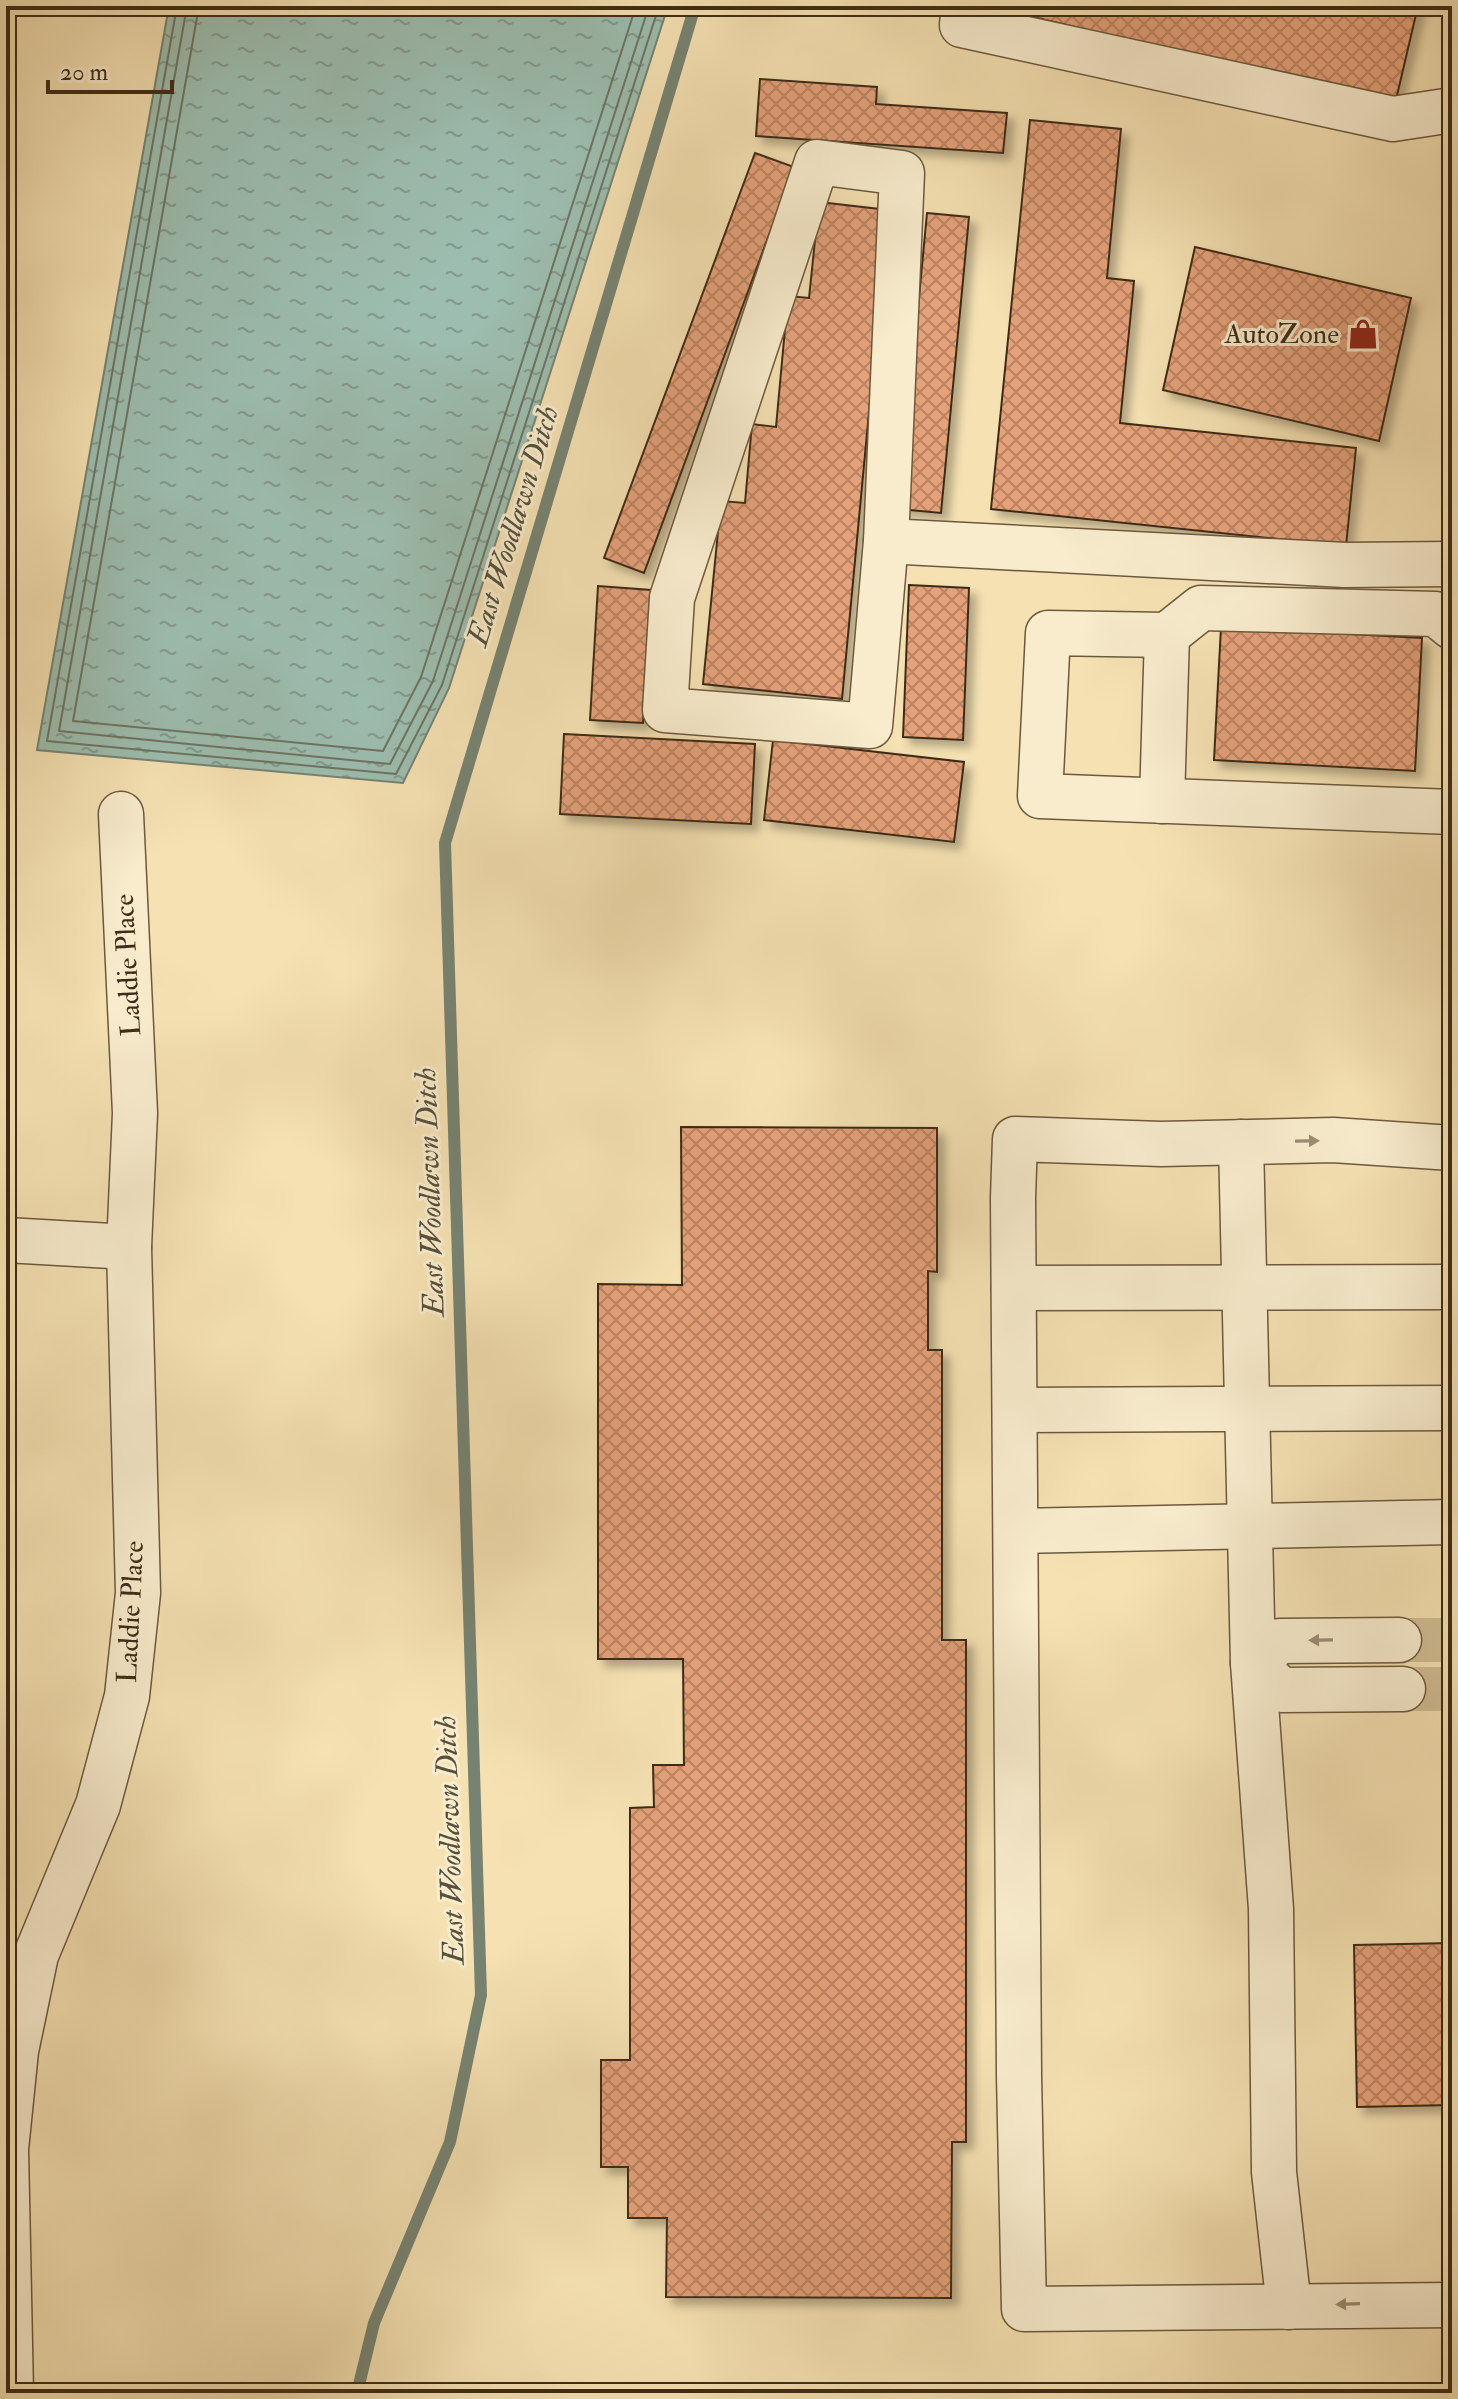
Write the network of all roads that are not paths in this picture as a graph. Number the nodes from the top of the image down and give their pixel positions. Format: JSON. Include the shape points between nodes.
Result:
{"nodes":[{"id":1,"x":964,"y":6,"type":"edge"},
{"id":2,"x":1452,"y":110,"type":"edge"},
{"id":3,"x":886,"y":541,"type":"junction"},
{"id":4,"x":1452,"y":564,"type":"edge"},
{"id":5,"x":1452,"y":627,"type":"edge"},
{"id":6,"x":1167,"y":635,"type":"junction"},
{"id":7,"x":1162,"y":801,"type":"junction"},
{"id":8,"x":1452,"y":812,"type":"edge"},
{"id":9,"x":121,"y":814,"type":"dead end"},
{"id":10,"x":1241,"y":1142,"type":"junction"},
{"id":11,"x":1452,"y":1148,"type":"edge"},
{"id":12,"x":6,"y":1240,"type":"edge"},
{"id":13,"x":129,"y":1247,"type":"junction"},
{"id":14,"x":1452,"y":1287,"type":"edge"},
{"id":15,"x":1014,"y":1288,"type":"junction"},
{"id":16,"x":1247,"y":1288,"type":"junction"},
{"id":17,"x":1452,"y":1408,"type":"edge"},
{"id":18,"x":1248,"y":1409,"type":"junction"},
{"id":19,"x":1015,"y":1410,"type":"junction"},
{"id":20,"x":1452,"y":1522,"type":"edge"},
{"id":21,"x":1249,"y":1527,"type":"junction"},
{"id":22,"x":1017,"y":1531,"type":"junction"},
{"id":23,"x":1399,"y":1640,"type":"tunnel mouth"},
{"id":24,"x":1253,"y":1663,"type":"junction"},
{"id":25,"x":1403,"y":1689,"type":"tunnel mouth"},
{"id":26,"x":1452,"y":2305,"type":"edge"},
{"id":27,"x":1289,"y":2307,"type":"junction"},
{"id":28,"x":11,"y":2393,"type":"edge"}],
"edges":[{"from":1,"to":2,"type":"street","via":[[962,25],[1393,119]]},
{"from":3,"to":3,"type":"street","via":[[902,173],[817,162],[672,598],[665,710],[870,726]]},
{"from":3,"to":4,"type":"street","via":[[1345,565]]},
{"from":5,"to":6,"type":"street","via":[[1436,614],[1201,608]]},
{"from":6,"to":7,"type":"street"},
{"from":6,"to":7,"type":"street","via":[[1048,633],[1040,796]]},
{"from":7,"to":8,"type":"street"},
{"from":9,"to":13,"type":"street","name":"Laddie Place","via":[[135,1113]]},
{"from":10,"to":11,"type":"street","one_way":true,"via":[[1333,1140]]},
{"from":10,"to":15,"type":"street","via":[[1015,1139]]},
{"from":10,"to":16,"type":"street"},
{"from":12,"to":13,"type":"street"},
{"from":13,"to":28,"type":"street","name":"Laddie Place","via":[[138,1593],[127,1696],[98,1805],[36,1955],[16,2051],[6,2149]]},
{"from":14,"to":16,"type":"street"},
{"from":15,"to":16,"type":"street"},
{"from":15,"to":19,"type":"street"},
{"from":16,"to":18,"type":"street"},
{"from":17,"to":18,"type":"street"},
{"from":18,"to":19,"type":"street"},
{"from":18,"to":21,"type":"street"},
{"from":19,"to":22,"type":"street"},
{"from":20,"to":21,"type":"street"},
{"from":21,"to":22,"type":"street"},
{"from":21,"to":24,"type":"street"},
{"from":22,"to":27,"type":"street","via":[[1024,2309]]},
{"from":23,"to":24,"type":"street","one_way":true,"via":[[1280,1641]]},
{"from":24,"to":25,"type":"street","via":[[1281,1690]]},
{"from":24,"to":27,"type":"street","via":[[1271,1909],[1274,2172]]},
{"from":26,"to":27,"type":"street","one_way":true}]}
